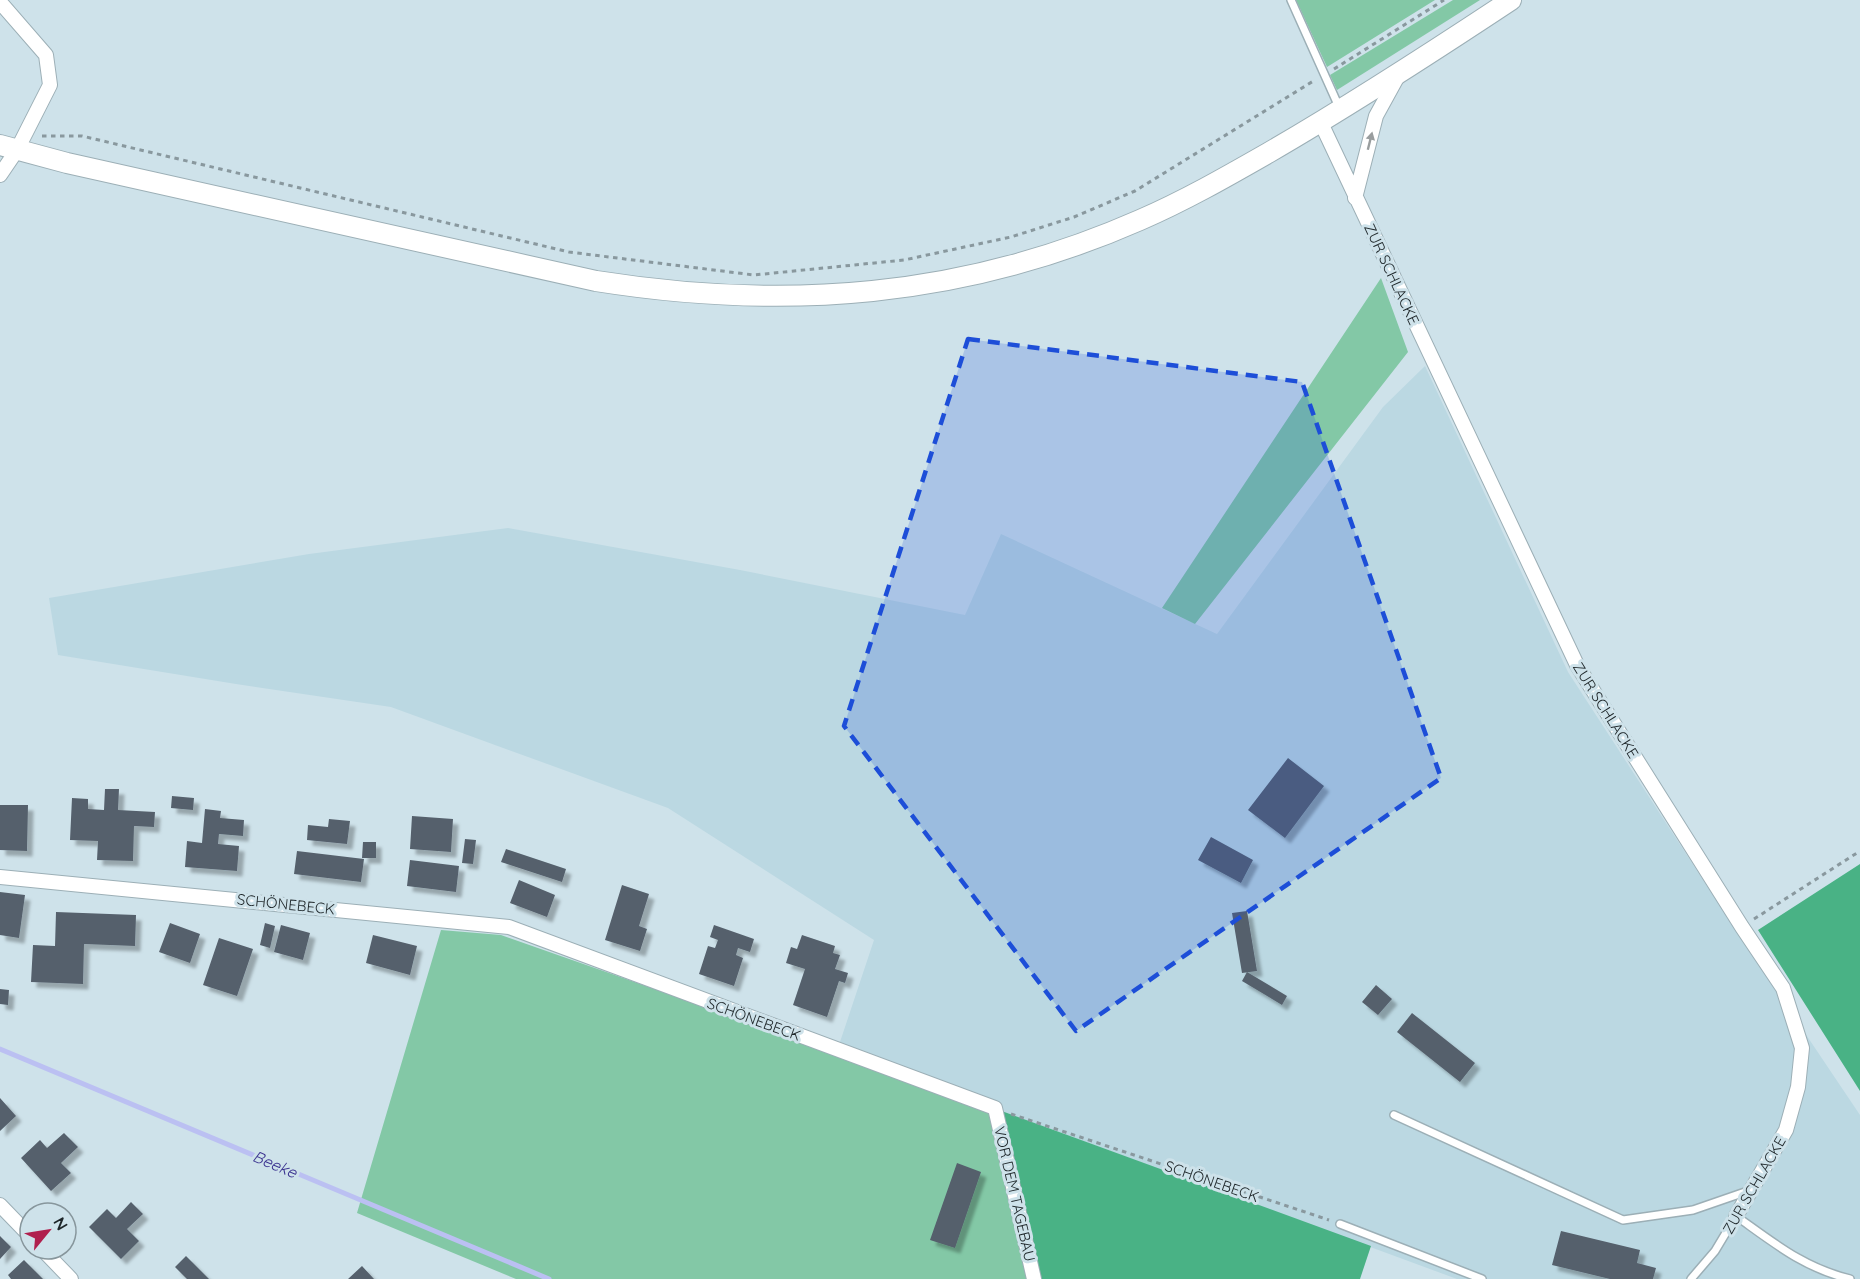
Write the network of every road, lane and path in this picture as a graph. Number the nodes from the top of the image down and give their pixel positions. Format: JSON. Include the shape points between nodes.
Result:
{"nodes":[{"id":1,"x":1291,"y":0,"type":"edge"},
{"id":2,"x":1444,"y":0,"type":"edge"},
{"id":3,"x":1511,"y":0,"type":"edge"},
{"id":4,"x":0,"y":2,"type":"edge"},
{"id":5,"x":1325,"y":74,"type":"junction"},
{"id":6,"x":1399,"y":75,"type":"junction"},
{"id":7,"x":1341,"y":110,"type":"junction"},
{"id":8,"x":1321,"y":123,"type":"junction"},
{"id":9,"x":13,"y":144,"type":"edge"},
{"id":10,"x":0,"y":175,"type":"edge"},
{"id":11,"x":1355,"y":198,"type":"junction"},
{"id":12,"x":1860,"y":851,"type":"edge"},
{"id":13,"x":0,"y":877,"type":"edge"},
{"id":14,"x":1742,"y":927,"type":"junction"},
{"id":15,"x":995,"y":1108,"type":"junction"},
{"id":16,"x":1394,"y":1115,"type":"dead end"},
{"id":17,"x":1750,"y":1191,"type":"junction"},
{"id":18,"x":0,"y":1205,"type":"edge"},
{"id":19,"x":1737,"y":1216,"type":"junction"},
{"id":20,"x":18,"y":1224,"type":"edge"},
{"id":21,"x":1340,"y":1224,"type":"joint"},
{"id":22,"x":54,"y":1261,"type":"edge"},
{"id":23,"x":71,"y":1279,"type":"edge"},
{"id":24,"x":1034,"y":1279,"type":"edge"},
{"id":25,"x":1482,"y":1279,"type":"edge"},
{"id":26,"x":1691,"y":1279,"type":"edge"},
{"id":27,"x":1850,"y":1279,"type":"edge"}],
"edges":[{"from":1,"to":5,"type":"lane"},
{"from":2,"to":5,"type":"path"},
{"from":3,"to":6,"type":"street"},
{"from":4,"to":9,"type":"street","via":[[46,55],[50,85]]},
{"from":5,"to":7,"type":"lane"},
{"from":5,"to":9,"type":"path","via":[[1135,191],[1074,218],[1011,237],[904,260],[753,275],[569,252],[82,136]]},
{"from":6,"to":7,"type":"street"},
{"from":11,"to":6,"type":"street","one_way":true,"via":[[1376,116]]},
{"from":7,"to":8,"type":"street"},
{"from":8,"to":9,"type":"street","via":[[1179,202],[1058,252],[924,285],[771,297],[661,290],[596,281],[67,163]]},
{"from":8,"to":11,"type":"street","name":"ZUR SCHLACKE"},
{"from":9,"to":10,"type":"street"},
{"from":11,"to":14,"type":"street","name":"ZUR SCHLACKE","via":[[1577,665]]},
{"from":12,"to":14,"type":"path"},
{"from":13,"to":15,"type":"street","name":"SCHÖNEBECK","via":[[509,927]]},
{"from":14,"to":17,"type":"street","name":"ZUR SCHLACKE","via":[[1783,988],[1802,1048],[1798,1087],[1786,1130]]},
{"from":15,"to":21,"type":"path","name":"SCHÖNEBECK"},
{"from":15,"to":24,"type":"street","name":"VOR DEM TAGEBAU"},
{"from":16,"to":17,"type":"lane","via":[[1623,1220],[1693,1210]]},
{"from":17,"to":19,"type":"street","name":"ZUR SCHLACKE"},
{"from":18,"to":20,"type":"street"},
{"from":19,"to":26,"type":"lane","name":"ZUR SCHLACKE"},
{"from":19,"to":27,"type":"lane","via":[[1793,1257]]},
{"from":21,"to":25,"type":"lane"},
{"from":22,"to":23,"type":"street"}]}
